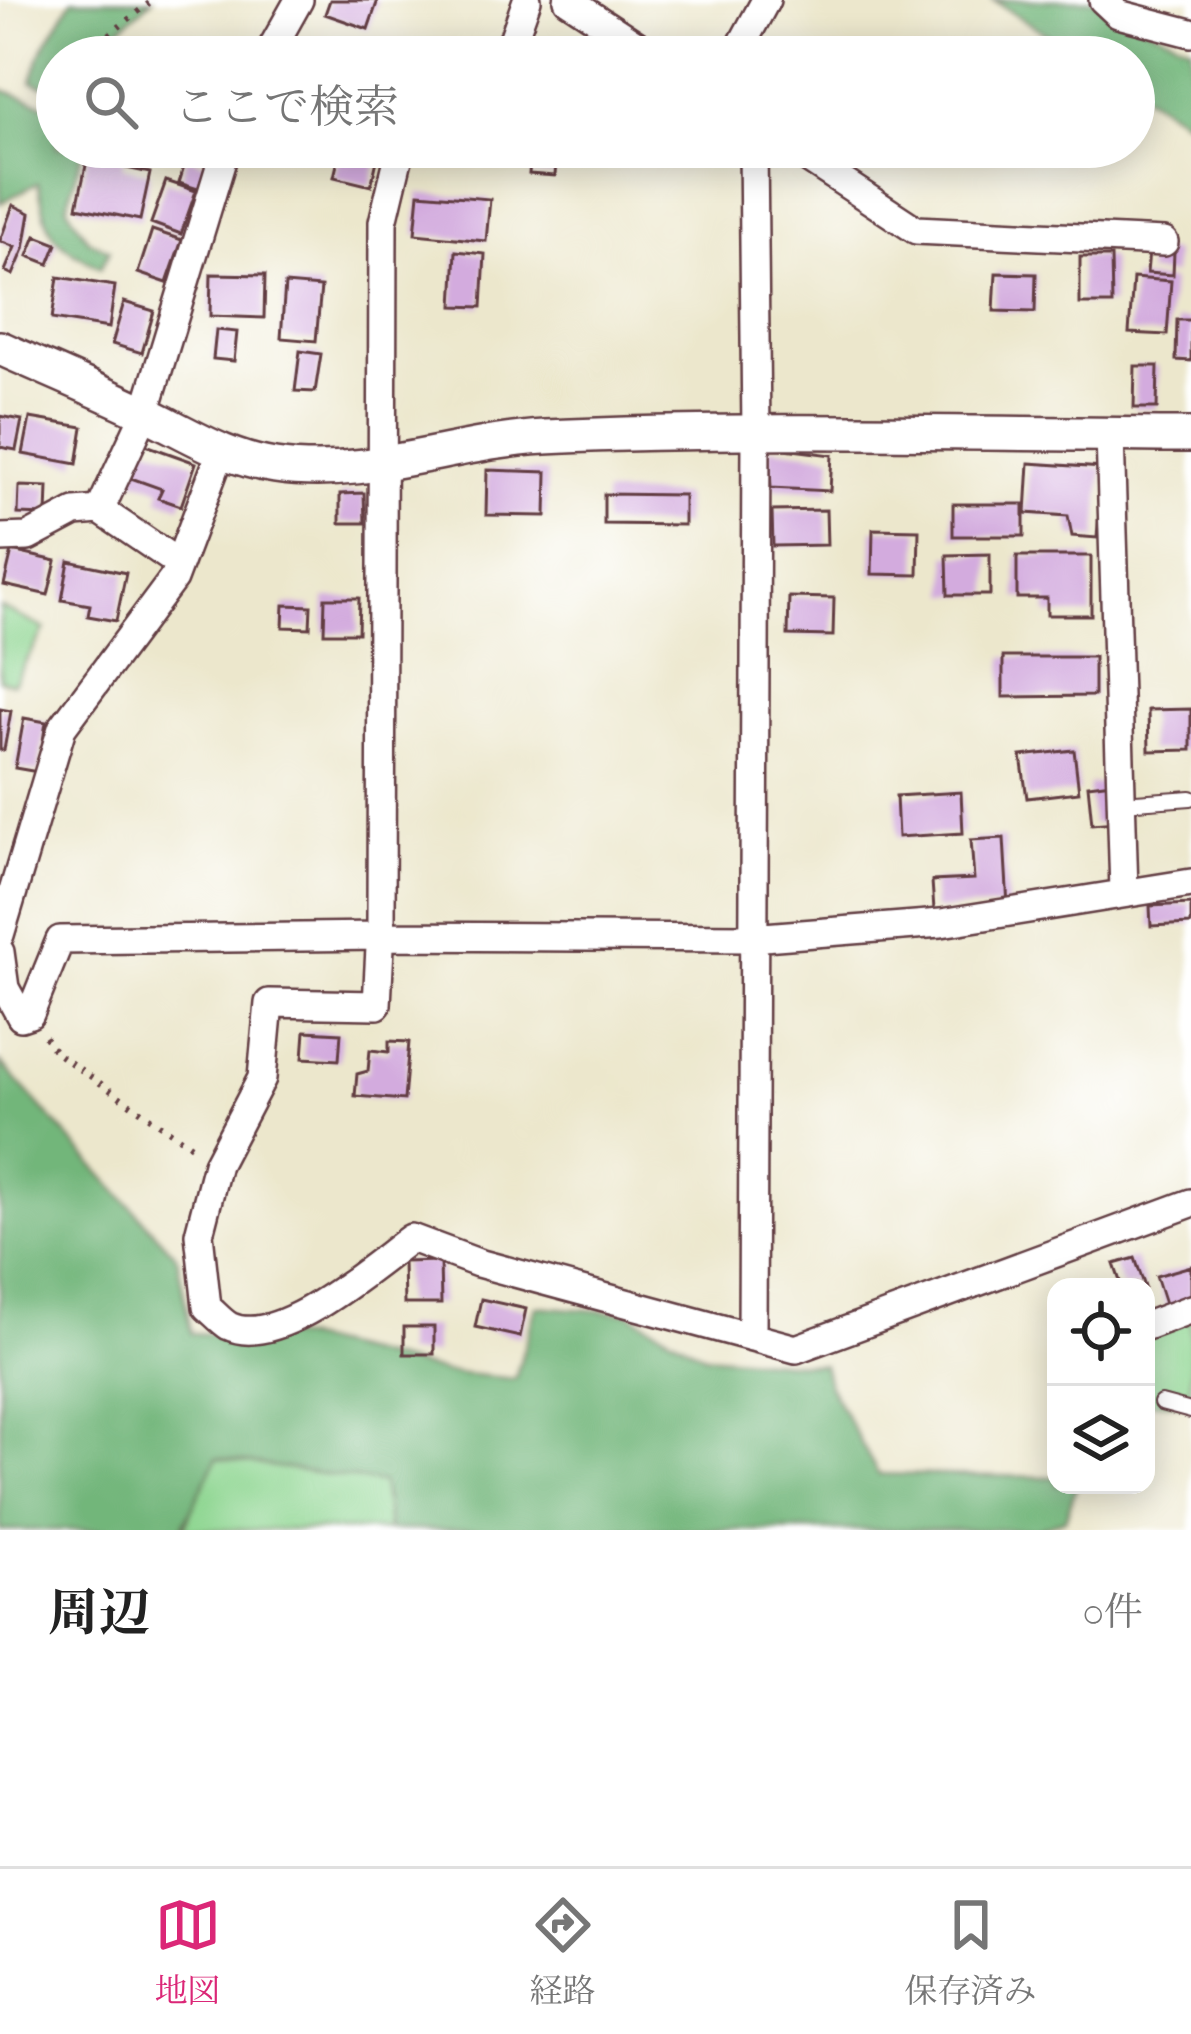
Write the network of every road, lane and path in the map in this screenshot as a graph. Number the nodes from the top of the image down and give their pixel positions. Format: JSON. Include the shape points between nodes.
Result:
{"nodes":[{"id":1,"x":153,"y":0,"type":"edge"},
{"id":2,"x":298,"y":0,"type":"edge"},
{"id":3,"x":527,"y":0,"type":"edge"},
{"id":4,"x":568,"y":0,"type":"edge"},
{"id":5,"x":766,"y":0,"type":"edge"},
{"id":6,"x":1103,"y":0,"type":"edge"},
{"id":7,"x":1191,"y":33,"type":"edge"},
{"id":8,"x":108,"y":36,"type":"edge"},
{"id":9,"x":278,"y":36,"type":"edge"},
{"id":10,"x":514,"y":36,"type":"edge"},
{"id":11,"x":623,"y":36,"type":"edge"},
{"id":12,"x":746,"y":36,"type":"edge"},
{"id":13,"x":220,"y":168,"type":"edge"},
{"id":14,"x":396,"y":168,"type":"edge"},
{"id":15,"x":753,"y":168,"type":"edge"},
{"id":16,"x":822,"y":168,"type":"edge"},
{"id":17,"x":1165,"y":242,"type":"dead end"},
{"id":18,"x":0,"y":348,"type":"edge"},
{"id":19,"x":145,"y":412,"type":"junction"},
{"id":20,"x":756,"y":434,"type":"junction"},
{"id":21,"x":1110,"y":435,"type":"junction"},
{"id":22,"x":1191,"y":436,"type":"edge"},
{"id":23,"x":221,"y":452,"type":"junction"},
{"id":24,"x":384,"y":464,"type":"junction"},
{"id":25,"x":100,"y":510,"type":"junction"},
{"id":26,"x":0,"y":538,"type":"edge"},
{"id":27,"x":178,"y":562,"type":"junction"},
{"id":28,"x":1191,"y":798,"type":"edge"},
{"id":29,"x":1121,"y":803,"type":"junction"},
{"id":30,"x":1191,"y":883,"type":"edge"},
{"id":31,"x":1124,"y":891,"type":"junction"},
{"id":32,"x":0,"y":935,"type":"edge"},
{"id":33,"x":381,"y":936,"type":"junction"},
{"id":34,"x":752,"y":938,"type":"junction"},
{"id":35,"x":0,"y":952,"type":"edge"},
{"id":36,"x":30,"y":1014,"type":"junction"},
{"id":37,"x":217,"y":1164,"type":"junction"},
{"id":38,"x":1191,"y":1203,"type":"edge"},
{"id":39,"x":1191,"y":1309,"type":"edge"},
{"id":40,"x":1155,"y":1323,"type":"edge"},
{"id":41,"x":752,"y":1337,"type":"junction"},
{"id":42,"x":1161,"y":1402,"type":"dead end"},
{"id":43,"x":1191,"y":1411,"type":"edge"}],
"edges":[{"from":1,"to":8,"type":"path"},
{"from":2,"to":9,"type":"street"},
{"from":3,"to":10,"type":"street"},
{"from":4,"to":11,"type":"street"},
{"from":5,"to":12,"type":"street"},
{"from":6,"to":7,"type":"street","via":[[1118,14]]},
{"from":13,"to":19,"type":"street"},
{"from":14,"to":24,"type":"street","via":[[382,222]]},
{"from":15,"to":20,"type":"street"},
{"from":16,"to":17,"type":"street","via":[[916,230]]},
{"from":18,"to":19,"type":"street"},
{"from":19,"to":23,"type":"street"},
{"from":19,"to":25,"type":"street"},
{"from":20,"to":21,"type":"street"},
{"from":20,"to":24,"type":"street","via":[[538,437]]},
{"from":20,"to":34,"type":"street"},
{"from":21,"to":22,"type":"street"},
{"from":21,"to":29,"type":"street"},
{"from":23,"to":24,"type":"street","via":[[315,471]]},
{"from":23,"to":27,"type":"street"},
{"from":24,"to":33,"type":"street"},
{"from":25,"to":26,"type":"street","via":[[75,512],[28,537]]},
{"from":25,"to":27,"type":"street"},
{"from":27,"to":32,"type":"street","via":[[62,728]]},
{"from":28,"to":29,"type":"lane"},
{"from":29,"to":31,"type":"street"},
{"from":30,"to":31,"type":"street"},
{"from":31,"to":34,"type":"street","via":[[941,923]]},
{"from":33,"to":34,"type":"street"},
{"from":33,"to":36,"type":"street","via":[[60,940]]},
{"from":33,"to":37,"type":"street","via":[[377,1005],[269,1003],[262,1078]]},
{"from":34,"to":41,"type":"street"},
{"from":35,"to":36,"type":"street","via":[[5,988],[21,1017]]},
{"from":36,"to":37,"type":"path","via":[[56,1052]]},
{"from":37,"to":41,"type":"street","via":[[199,1234],[207,1307],[230,1327],[262,1329],[299,1318],[411,1238]]},
{"from":38,"to":41,"type":"street","via":[[796,1349]]},
{"from":39,"to":40,"type":"street"},
{"from":42,"to":43,"type":"lane"}]}
